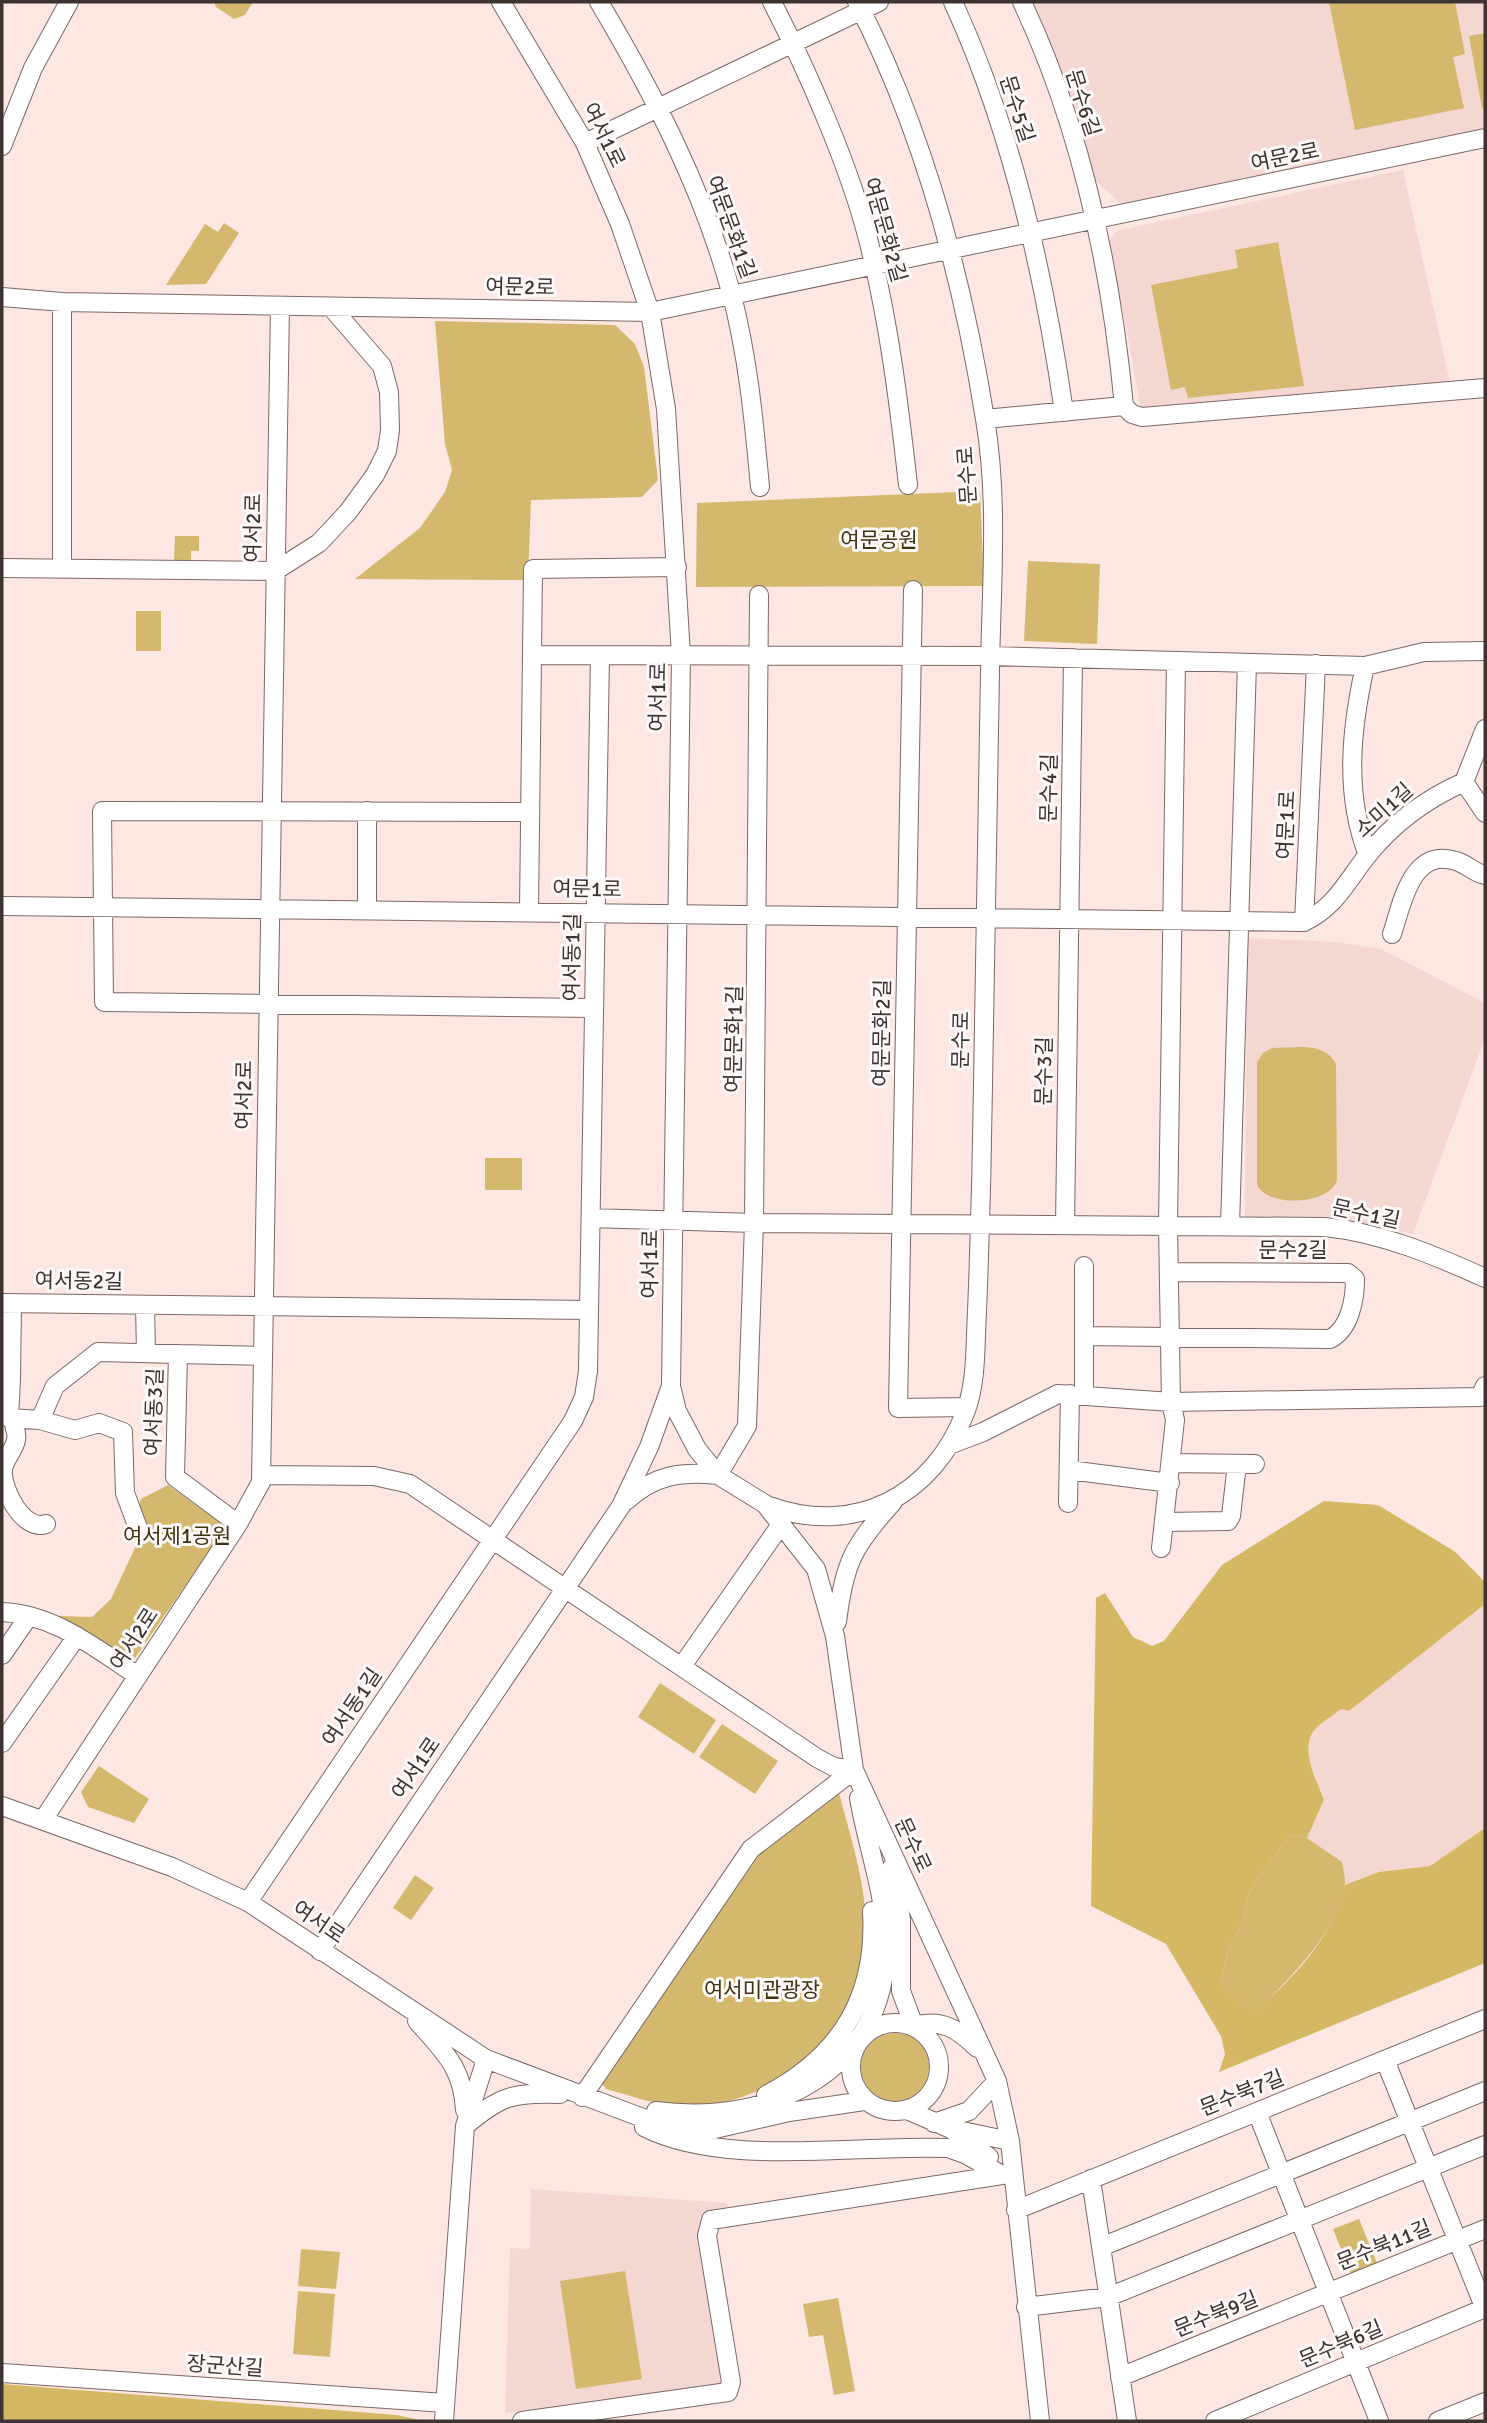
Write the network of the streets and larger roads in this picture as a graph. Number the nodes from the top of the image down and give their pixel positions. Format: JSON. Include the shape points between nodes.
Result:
{"nodes":[{"id":1,"x":69,"y":2,"type":"edge"},
{"id":2,"x":501,"y":2,"type":"edge"},
{"id":3,"x":599,"y":2,"type":"edge"},
{"id":4,"x":772,"y":2,"type":"edge"},
{"id":5,"x":879,"y":2,"type":"edge"},
{"id":6,"x":953,"y":2,"type":"edge"},
{"id":7,"x":1022,"y":2,"type":"edge"},
{"id":8,"x":860,"y":6,"type":"edge"},
{"id":9,"x":793,"y":43,"type":"junction"},
{"id":10,"x":660,"y":107,"type":"junction"},
{"id":11,"x":1485,"y":138,"type":"edge"},
{"id":12,"x":585,"y":143,"type":"junction"},
{"id":13,"x":2,"y":146,"type":"edge"},
{"id":14,"x":1094,"y":220,"type":"junction"},
{"id":15,"x":1030,"y":233,"type":"junction"},
{"id":16,"x":950,"y":250,"type":"junction"},
{"id":17,"x":874,"y":265,"type":"junction"},
{"id":18,"x":732,"y":295,"type":"junction"},
{"id":19,"x":6,"y":298,"type":"edge"},
{"id":20,"x":62,"y":302,"type":"junction"},
{"id":21,"x":280,"y":306,"type":"junction"},
{"id":22,"x":331,"y":307,"type":"junction"},
{"id":23,"x":650,"y":312,"type":"junction"},
{"id":24,"x":1485,"y":388,"type":"edge"},
{"id":25,"x":1124,"y":406,"type":"junction"},
{"id":26,"x":1064,"y":412,"type":"junction"},
{"id":27,"x":985,"y":419,"type":"junction"},
{"id":28,"x":908,"y":485,"type":"dead end"},
{"id":29,"x":760,"y":486,"type":"dead end"},
{"id":30,"x":677,"y":567,"type":"junction"},
{"id":31,"x":2,"y":568,"type":"edge"},
{"id":32,"x":62,"y":568,"type":"junction"},
{"id":33,"x":275,"y":571,"type":"junction"},
{"id":34,"x":913,"y":590,"type":"dead end"},
{"id":35,"x":759,"y":596,"type":"dead end"},
{"id":36,"x":1485,"y":652,"type":"edge"},
{"id":37,"x":533,"y":655,"type":"junction"},
{"id":38,"x":600,"y":655,"type":"junction"},
{"id":39,"x":681,"y":655,"type":"junction"},
{"id":40,"x":760,"y":656,"type":"junction"},
{"id":41,"x":912,"y":656,"type":"junction"},
{"id":42,"x":990,"y":656,"type":"junction"},
{"id":43,"x":1073,"y":658,"type":"junction"},
{"id":44,"x":1176,"y":661,"type":"junction"},
{"id":45,"x":1247,"y":663,"type":"junction"},
{"id":46,"x":1316,"y":664,"type":"junction"},
{"id":47,"x":1365,"y":666,"type":"junction"},
{"id":48,"x":1485,"y":729,"type":"edge"},
{"id":49,"x":1464,"y":782,"type":"junction"},
{"id":50,"x":271,"y":811,"type":"junction"},
{"id":51,"x":367,"y":811,"type":"junction"},
{"id":52,"x":530,"y":813,"type":"junction"},
{"id":53,"x":1485,"y":813,"type":"edge"},
{"id":54,"x":1368,"y":855,"type":"junction"},
{"id":55,"x":1485,"y":875,"type":"edge"},
{"id":56,"x":2,"y":906,"type":"edge"},
{"id":57,"x":103,"y":906,"type":"junction"},
{"id":58,"x":270,"y":909,"type":"junction"},
{"id":59,"x":367,"y":910,"type":"junction"},
{"id":60,"x":529,"y":911,"type":"junction"},
{"id":61,"x":596,"y":912,"type":"junction"},
{"id":62,"x":678,"y":914,"type":"junction"},
{"id":63,"x":758,"y":915,"type":"junction"},
{"id":64,"x":907,"y":915,"type":"junction"},
{"id":65,"x":986,"y":917,"type":"junction"},
{"id":66,"x":1069,"y":919,"type":"junction"},
{"id":67,"x":1172,"y":921,"type":"junction"},
{"id":68,"x":1304,"y":922,"type":"junction"},
{"id":69,"x":1239,"y":923,"type":"junction"},
{"id":70,"x":1392,"y":934,"type":"dead end"},
{"id":71,"x":268,"y":1004,"type":"junction"},
{"id":72,"x":594,"y":1008,"type":"junction"},
{"id":73,"x":591,"y":1218,"type":"junction"},
{"id":74,"x":673,"y":1220,"type":"junction"},
{"id":75,"x":754,"y":1223,"type":"junction"},
{"id":76,"x":901,"y":1223,"type":"junction"},
{"id":77,"x":981,"y":1225,"type":"junction"},
{"id":78,"x":1065,"y":1225,"type":"junction"},
{"id":79,"x":1168,"y":1225,"type":"junction"},
{"id":80,"x":1230,"y":1226,"type":"junction"},
{"id":81,"x":1084,"y":1266,"type":"dead end"},
{"id":82,"x":1169,"y":1272,"type":"junction"},
{"id":83,"x":1485,"y":1278,"type":"edge"},
{"id":84,"x":7,"y":1303,"type":"edge"},
{"id":85,"x":145,"y":1305,"type":"junction"},
{"id":86,"x":263,"y":1307,"type":"junction"},
{"id":87,"x":589,"y":1310,"type":"junction"},
{"id":88,"x":1084,"y":1336,"type":"junction"},
{"id":89,"x":1170,"y":1337,"type":"junction"},
{"id":90,"x":146,"y":1353,"type":"junction"},
{"id":91,"x":178,"y":1354,"type":"junction"},
{"id":92,"x":262,"y":1356,"type":"junction"},
{"id":93,"x":6,"y":1379,"type":"edge"},
{"id":94,"x":671,"y":1386,"type":"junction"},
{"id":95,"x":1483,"y":1392,"type":"edge"},
{"id":96,"x":1077,"y":1395,"type":"junction"},
{"id":97,"x":1171,"y":1402,"type":"junction"},
{"id":98,"x":967,"y":1407,"type":"junction"},
{"id":99,"x":8,"y":1418,"type":"edge"},
{"id":100,"x":40,"y":1420,"type":"junction"},
{"id":101,"x":949,"y":1445,"type":"junction"},
{"id":102,"x":1171,"y":1463,"type":"junction"},
{"id":103,"x":1069,"y":1470,"type":"junction"},
{"id":104,"x":262,"y":1475,"type":"junction"},
{"id":105,"x":718,"y":1475,"type":"junction"},
{"id":106,"x":1170,"y":1483,"type":"junction"},
{"id":107,"x":896,"y":1499,"type":"junction"},
{"id":108,"x":1068,"y":1503,"type":"dead end"},
{"id":109,"x":765,"y":1504,"type":"junction"},
{"id":110,"x":621,"y":1506,"type":"junction"},
{"id":111,"x":1164,"y":1522,"type":"junction"},
{"id":112,"x":782,"y":1523,"type":"junction"},
{"id":113,"x":46,"y":1524,"type":"dead end"},
{"id":114,"x":238,"y":1524,"type":"junction"},
{"id":115,"x":138,"y":1528,"type":"dead end"},
{"id":116,"x":493,"y":1539,"type":"junction"},
{"id":117,"x":1161,"y":1548,"type":"dead end"},
{"id":118,"x":566,"y":1587,"type":"junction"},
{"id":119,"x":2,"y":1612,"type":"edge"},
{"id":120,"x":29,"y":1616,"type":"junction"},
{"id":121,"x":77,"y":1636,"type":"junction"},
{"id":122,"x":835,"y":1636,"type":"junction"},
{"id":123,"x":2,"y":1655,"type":"edge"},
{"id":124,"x":682,"y":1666,"type":"junction"},
{"id":125,"x":138,"y":1676,"type":"junction"},
{"id":126,"x":2,"y":1743,"type":"edge"},
{"id":127,"x":854,"y":1770,"type":"junction"},
{"id":128,"x":2,"y":1806,"type":"edge"},
{"id":129,"x":43,"y":1820,"type":"junction"},
{"id":130,"x":866,"y":1838,"type":"junction"},
{"id":131,"x":888,"y":1845,"type":"junction"},
{"id":132,"x":248,"y":1902,"type":"junction"},
{"id":133,"x":320,"y":1951,"type":"junction"},
{"id":134,"x":405,"y":2007,"type":"junction"},
{"id":135,"x":1485,"y":2019,"type":"edge"},
{"id":136,"x":914,"y":2026,"type":"junction"},
{"id":137,"x":855,"y":2046,"type":"junction"},
{"id":138,"x":486,"y":2059,"type":"junction"},
{"id":139,"x":987,"y":2059,"type":"junction"},
{"id":140,"x":1385,"y":2060,"type":"junction"},
{"id":141,"x":997,"y":2081,"type":"junction"},
{"id":142,"x":1485,"y":2091,"type":"edge"},
{"id":143,"x":584,"y":2098,"type":"junction"},
{"id":144,"x":864,"y":2101,"type":"junction"},
{"id":145,"x":907,"y":2110,"type":"junction"},
{"id":146,"x":735,"y":2112,"type":"junction"},
{"id":147,"x":1257,"y":2112,"type":"junction"},
{"id":148,"x":1410,"y":2121,"type":"junction"},
{"id":149,"x":934,"y":2123,"type":"junction"},
{"id":150,"x":465,"y":2126,"type":"junction"},
{"id":151,"x":951,"y":2129,"type":"junction"},
{"id":152,"x":1010,"y":2141,"type":"junction"},
{"id":153,"x":1485,"y":2145,"type":"edge"},
{"id":154,"x":1428,"y":2168,"type":"junction"},
{"id":155,"x":1282,"y":2174,"type":"junction"},
{"id":156,"x":1002,"y":2175,"type":"junction"},
{"id":157,"x":1091,"y":2179,"type":"junction"},
{"id":158,"x":1017,"y":2219,"type":"junction"},
{"id":159,"x":1300,"y":2220,"type":"junction"},
{"id":160,"x":1485,"y":2229,"type":"edge"},
{"id":161,"x":1457,"y":2240,"type":"junction"},
{"id":162,"x":1101,"y":2247,"type":"junction"},
{"id":163,"x":1329,"y":2293,"type":"junction"},
{"id":164,"x":1108,"y":2297,"type":"junction"},
{"id":165,"x":1026,"y":2307,"type":"junction"},
{"id":166,"x":1485,"y":2309,"type":"edge"},
{"id":167,"x":1356,"y":2362,"type":"junction"},
{"id":168,"x":2,"y":2373,"type":"edge"},
{"id":169,"x":1120,"y":2377,"type":"junction"},
{"id":170,"x":1485,"y":2402,"type":"edge"},
{"id":171,"x":445,"y":2412,"type":"edge"},
{"id":172,"x":650,"y":2413,"type":"edge"},
{"id":173,"x":522,"y":2421,"type":"edge"},
{"id":174,"x":1040,"y":2421,"type":"edge"},
{"id":175,"x":1128,"y":2421,"type":"edge"},
{"id":176,"x":1215,"y":2421,"type":"edge"},
{"id":177,"x":1379,"y":2421,"type":"edge"},
{"id":178,"x":1438,"y":2421,"type":"edge"}],
"edges":[{"from":1,"to":13,"type":"street","via":[[33,68]]},
{"from":2,"to":12,"type":"street","name":"여서1로"},
{"from":3,"to":10,"type":"street","name":"여문문화1길"},
{"from":4,"to":9,"type":"street","name":"여문문화2길"},
{"from":5,"to":8,"type":"street"},
{"from":6,"to":15,"type":"street","name":"문수5길","via":[[978,61]]},
{"from":7,"to":14,"type":"street","name":"문수6길","via":[[1061,105]]},
{"from":8,"to":9,"type":"street"},
{"from":8,"to":16,"type":"street","name":"문수로","via":[[891,69]]},
{"from":9,"to":10,"type":"street"},
{"from":9,"to":17,"type":"street","name":"여문문화2길","via":[[836,148]]},
{"from":10,"to":12,"type":"street"},
{"from":10,"to":18,"type":"street","name":"여문문화1길"},
{"from":11,"to":14,"type":"street","name":"여문2로"},
{"from":12,"to":23,"type":"street","name":"여서1로","via":[[633,257]]},
{"from":14,"to":15,"type":"street","name":"여문2로"},
{"from":14,"to":25,"type":"street","via":[[1117,334]]},
{"from":15,"to":16,"type":"street","name":"여문2로"},
{"from":15,"to":26,"type":"street","via":[[1051,322]]},
{"from":16,"to":17,"type":"street","name":"여문2로"},
{"from":16,"to":27,"type":"street","name":"문수로"},
{"from":17,"to":18,"type":"street","name":"여문2로"},
{"from":17,"to":28,"type":"street","name":"여문문화2길","via":[[897,388]]},
{"from":18,"to":23,"type":"street","name":"여문2로"},
{"from":18,"to":29,"type":"street","name":"여문문화1길","via":[[751,389]]},
{"from":19,"to":20,"type":"street","name":"여문2로"},
{"from":20,"to":21,"type":"street","name":"여문2로"},
{"from":20,"to":32,"type":"street"},
{"from":21,"to":22,"type":"street","name":"여문2로"},
{"from":21,"to":33,"type":"street","name":"여서2로"},
{"from":22,"to":23,"type":"street","name":"여문2로"},
{"from":22,"to":33,"type":"street","via":[[385,373],[390,392],[389,441],[375,475],[343,518],[311,549]]},
{"from":23,"to":30,"type":"street","name":"여서1로","via":[[672,456]]},
{"from":24,"to":25,"type":"street","name":"문수로","via":[[1142,417]]},
{"from":25,"to":26,"type":"street","name":"문수로"},
{"from":26,"to":27,"type":"street","name":"문수로"},
{"from":27,"to":42,"type":"street","name":"문수로","via":[[992,509]]},
{"from":30,"to":37,"type":"street","via":[[533,569]]},
{"from":30,"to":39,"type":"street","name":"여서1로"},
{"from":31,"to":32,"type":"street"},
{"from":32,"to":33,"type":"street"},
{"from":33,"to":50,"type":"street","name":"여서2로"},
{"from":34,"to":41,"type":"street","name":"여문문화2길"},
{"from":35,"to":40,"type":"street","name":"여문문화1길"},
{"from":36,"to":47,"type":"street","via":[[1424,652]]},
{"from":37,"to":38,"type":"street"},
{"from":37,"to":52,"type":"street"},
{"from":38,"to":39,"type":"street"},
{"from":38,"to":61,"type":"street","name":"여서동1길"},
{"from":39,"to":40,"type":"street"},
{"from":39,"to":62,"type":"street","name":"여서1로"},
{"from":40,"to":41,"type":"street"},
{"from":40,"to":63,"type":"street","name":"여문문화1길"},
{"from":41,"to":42,"type":"street"},
{"from":41,"to":64,"type":"street","name":"여문문화2길"},
{"from":42,"to":43,"type":"street"},
{"from":42,"to":65,"type":"street","name":"문수로"},
{"from":43,"to":44,"type":"street"},
{"from":43,"to":66,"type":"street","name":"문수4길"},
{"from":44,"to":45,"type":"street"},
{"from":44,"to":67,"type":"street"},
{"from":45,"to":46,"type":"street"},
{"from":45,"to":69,"type":"street","name":"여문1로"},
{"from":46,"to":47,"type":"street"},
{"from":46,"to":68,"type":"street","name":"여문1로"},
{"from":47,"to":54,"type":"street","via":[[1354,717],[1352,791],[1357,826]]},
{"from":48,"to":49,"type":"street"},
{"from":49,"to":53,"type":"street"},
{"from":49,"to":54,"type":"street","name":"소미1길","via":[[1420,806]]},
{"from":50,"to":51,"type":"street"},
{"from":50,"to":57,"type":"street","via":[[102,811]]},
{"from":50,"to":58,"type":"street","name":"여서2로"},
{"from":51,"to":52,"type":"street"},
{"from":51,"to":59,"type":"street"},
{"from":52,"to":60,"type":"street"},
{"from":54,"to":68,"type":"street","name":"소미1길","via":[[1327,910]]},
{"from":55,"to":70,"type":"street","via":[[1454,860],[1421,866],[1410,879]]},
{"from":56,"to":57,"type":"street","name":"여문1로"},
{"from":57,"to":58,"type":"street","name":"여문1로"},
{"from":57,"to":71,"type":"street","via":[[104,1002]]},
{"from":58,"to":59,"type":"street","name":"여문1로"},
{"from":58,"to":71,"type":"street","name":"여서2로"},
{"from":59,"to":60,"type":"street","name":"여문1로"},
{"from":60,"to":61,"type":"street","name":"여문1로"},
{"from":61,"to":62,"type":"street","name":"여문1로"},
{"from":61,"to":72,"type":"street","name":"여서동1길"},
{"from":62,"to":63,"type":"street","name":"여문1로"},
{"from":62,"to":74,"type":"street","name":"여서1로"},
{"from":63,"to":64,"type":"street","name":"여문1로"},
{"from":63,"to":75,"type":"street","name":"여문문화1길"},
{"from":64,"to":65,"type":"street","name":"여문1로"},
{"from":64,"to":76,"type":"street","name":"여문문화2길"},
{"from":65,"to":66,"type":"street","name":"여문1로"},
{"from":65,"to":77,"type":"street","name":"문수로"},
{"from":66,"to":67,"type":"street","name":"여문1로"},
{"from":66,"to":78,"type":"street","name":"문수3길"},
{"from":67,"to":69,"type":"street","name":"여문1로"},
{"from":67,"to":79,"type":"street"},
{"from":68,"to":69,"type":"street","name":"여문1로"},
{"from":69,"to":80,"type":"street","name":"여문1로"},
{"from":71,"to":72,"type":"street"},
{"from":71,"to":86,"type":"street","name":"여서2로"},
{"from":72,"to":73,"type":"street","name":"여서동1길"},
{"from":73,"to":74,"type":"street"},
{"from":73,"to":87,"type":"street","name":"여서동1길"},
{"from":74,"to":75,"type":"street","name":"문수1길"},
{"from":74,"to":94,"type":"street","name":"여서1로"},
{"from":75,"to":76,"type":"street","name":"문수1길"},
{"from":75,"to":105,"type":"street","name":"여문문화1길","via":[[747,1426]]},
{"from":76,"to":77,"type":"street","name":"문수1길"},
{"from":76,"to":98,"type":"street","name":"여문문화2길","via":[[898,1408]]},
{"from":77,"to":78,"type":"street","name":"문수1길"},
{"from":77,"to":98,"type":"street","name":"문수로"},
{"from":78,"to":79,"type":"street","name":"문수1길"},
{"from":79,"to":80,"type":"street","name":"문수1길"},
{"from":79,"to":82,"type":"street"},
{"from":80,"to":83,"type":"street","name":"문수1길","via":[[1352,1230],[1399,1243]]},
{"from":81,"to":88,"type":"street"},
{"from":82,"to":89,"type":"street"},
{"from":82,"to":89,"type":"street","name":"문수2길","via":[[1348,1273],[1355,1280],[1351,1309],[1332,1338]]},
{"from":84,"to":85,"type":"street","name":"여서동2길"},
{"from":84,"to":93,"type":"street","name":"여서동2길"},
{"from":85,"to":86,"type":"street","name":"여서동2길"},
{"from":85,"to":90,"type":"street","name":"여서동2길"},
{"from":86,"to":87,"type":"street","name":"여서동2길"},
{"from":86,"to":92,"type":"street","name":"여서2로"},
{"from":87,"to":116,"type":"street","name":"여서동1길","via":[[584,1397],[573,1421]]},
{"from":88,"to":89,"type":"street","name":"문수2길"},
{"from":88,"to":96,"type":"street"},
{"from":89,"to":97,"type":"street"},
{"from":90,"to":91,"type":"street","name":"여서동3길"},
{"from":90,"to":100,"type":"street","name":"여서동3길","via":[[92,1354],[55,1387]]},
{"from":91,"to":92,"type":"street","name":"여서동3길"},
{"from":91,"to":114,"type":"street","name":"여서동3길","via":[[175,1478]]},
{"from":92,"to":104,"type":"street","name":"여서2로"},
{"from":93,"to":99,"type":"street"},
{"from":94,"to":105,"type":"street","name":"여서1로","via":[[685,1427]]},
{"from":94,"to":110,"type":"street"},
{"from":95,"to":97,"type":"street"},
{"from":96,"to":97,"type":"street"},
{"from":96,"to":101,"type":"street","via":[[1054,1396]]},
{"from":96,"to":103,"type":"street"},
{"from":97,"to":102,"type":"street","via":[[1175,1415]]},
{"from":98,"to":101,"type":"street","name":"문수로"},
{"from":99,"to":100,"type":"street"},
{"from":99,"to":113,"type":"street","via":[[17,1439],[3,1468],[4,1481],[24,1520],[36,1526]]},
{"from":100,"to":115,"type":"street","via":[[75,1430],[101,1423],[123,1432],[125,1493]]},
{"from":101,"to":107,"type":"street","name":"문수로","via":[[915,1487]]},
{"from":102,"to":106,"type":"street"},
{"from":102,"to":111,"type":"street","via":[[1246,1464],[1228,1521]]},
{"from":103,"to":106,"type":"street"},
{"from":103,"to":108,"type":"street"},
{"from":104,"to":114,"type":"street","name":"여서2로"},
{"from":104,"to":116,"type":"street","via":[[397,1479]]},
{"from":105,"to":109,"type":"street"},
{"from":105,"to":110,"type":"street","via":[[664,1476]]},
{"from":106,"to":111,"type":"street"},
{"from":107,"to":109,"type":"street","name":"문수로","via":[[860,1512],[834,1515],[805,1516]]},
{"from":107,"to":122,"type":"street","via":[[848,1562]]},
{"from":109,"to":112,"type":"street"},
{"from":110,"to":118,"type":"street","name":"여서1로"},
{"from":111,"to":117,"type":"street"},
{"from":112,"to":122,"type":"street","via":[[816,1569]]},
{"from":112,"to":124,"type":"street"},
{"from":114,"to":125,"type":"street","name":"여서2로"},
{"from":116,"to":118,"type":"street"},
{"from":116,"to":132,"type":"street","name":"여서동1길"},
{"from":118,"to":124,"type":"street"},
{"from":118,"to":133,"type":"street","name":"여서1로"},
{"from":119,"to":120,"type":"street"},
{"from":120,"to":121,"type":"street"},
{"from":120,"to":123,"type":"street"},
{"from":121,"to":125,"type":"street"},
{"from":121,"to":126,"type":"street"},
{"from":122,"to":127,"type":"street","name":"문수로"},
{"from":124,"to":127,"type":"street","via":[[817,1758]]},
{"from":125,"to":129,"type":"street","name":"여서2로"},
{"from":127,"to":130,"type":"street"},
{"from":127,"to":131,"type":"street","name":"문수로"},
{"from":127,"to":143,"type":"street","via":[[751,1850]]},
{"from":128,"to":129,"type":"street","name":"여서로"},
{"from":129,"to":132,"type":"street","name":"여서로","via":[[192,1874]]},
{"from":130,"to":137,"type":"street","via":[[883,1907],[886,1946],[882,1983]]},
{"from":130,"to":146,"type":"street","via":[[873,1957],[854,2011],[814,2065]]},
{"from":131,"to":136,"type":"street","via":[[901,1919],[901,1992]]},
{"from":131,"to":139,"type":"street","name":"문수로"},
{"from":132,"to":133,"type":"street","name":"여서로"},
{"from":133,"to":134,"type":"street","name":"여서로"},
{"from":134,"to":138,"type":"street","name":"여서로"},
{"from":134,"to":150,"type":"street","via":[[456,2067],[464,2087]]},
{"from":135,"to":140,"type":"street","name":"문수북7길"},
{"from":136,"to":137,"type":"street","via":[[875,2027]]},
{"from":136,"to":139,"type":"street","via":[[930,2021],[950,2026]]},
{"from":136,"to":145,"type":"street","via":[[933,2044],[939,2070],[929,2095]]},
{"from":137,"to":144,"type":"street","via":[[851,2074]]},
{"from":137,"to":146,"type":"street","via":[[804,2090]]},
{"from":138,"to":143,"type":"street","name":"여서로"},
{"from":138,"to":150,"type":"street","name":"장군산길"},
{"from":139,"to":141,"type":"street","name":"문수로"},
{"from":140,"to":147,"type":"street","name":"문수북7길"},
{"from":140,"to":148,"type":"street","name":"문수북11길"},
{"from":141,"to":149,"type":"street","via":[[969,2111]]},
{"from":141,"to":152,"type":"street","name":"문수로"},
{"from":142,"to":148,"type":"street"},
{"from":143,"to":144,"type":"street","via":[[651,2122],[699,2130]]},
{"from":143,"to":146,"type":"street","via":[[677,2114]]},
{"from":143,"to":150,"type":"street","via":[[511,2095]]},
{"from":143,"to":156,"type":"street","via":[[681,2143],[719,2149],[948,2148]]},
{"from":144,"to":145,"type":"street","via":[[884,2110]]},
{"from":145,"to":149,"type":"street"},
{"from":147,"to":155,"type":"street","name":"문수북11길"},
{"from":147,"to":157,"type":"street","name":"문수북7길"},
{"from":148,"to":154,"type":"street","name":"문수북11길"},
{"from":148,"to":155,"type":"street"},
{"from":149,"to":151,"type":"street"},
{"from":150,"to":171,"type":"street","name":"장군산길"},
{"from":151,"to":152,"type":"street"},
{"from":151,"to":156,"type":"street","via":[[990,2158]]},
{"from":152,"to":158,"type":"street","name":"문수로"},
{"from":153,"to":154,"type":"street"},
{"from":154,"to":159,"type":"street"},
{"from":154,"to":161,"type":"street","name":"문수북11길"},
{"from":155,"to":159,"type":"street","name":"문수북11길"},
{"from":155,"to":162,"type":"street"},
{"from":156,"to":158,"type":"street"},
{"from":156,"to":172,"type":"street","via":[[711,2220],[707,2236],[731,2388],[723,2395]]},
{"from":157,"to":158,"type":"street","name":"문수북7길"},
{"from":157,"to":162,"type":"street"},
{"from":158,"to":165,"type":"street"},
{"from":159,"to":163,"type":"street","name":"문수북11길"},
{"from":159,"to":164,"type":"street"},
{"from":160,"to":161,"type":"street","name":"문수북11길"},
{"from":161,"to":163,"type":"street","name":"문수북11길"},
{"from":161,"to":166,"type":"street","name":"문수북11길"},
{"from":162,"to":164,"type":"street"},
{"from":163,"to":167,"type":"street","name":"문수북11길"},
{"from":163,"to":169,"type":"street","name":"문수북9길"},
{"from":164,"to":165,"type":"street"},
{"from":164,"to":169,"type":"street"},
{"from":165,"to":174,"type":"street"},
{"from":166,"to":167,"type":"street","name":"문수북6길"},
{"from":167,"to":176,"type":"street","name":"문수북6길"},
{"from":167,"to":177,"type":"street","name":"문수북11길"},
{"from":168,"to":171,"type":"street","name":"장군산길"},
{"from":169,"to":175,"type":"street"},
{"from":170,"to":178,"type":"street"},
{"from":172,"to":173,"type":"street"}]}
